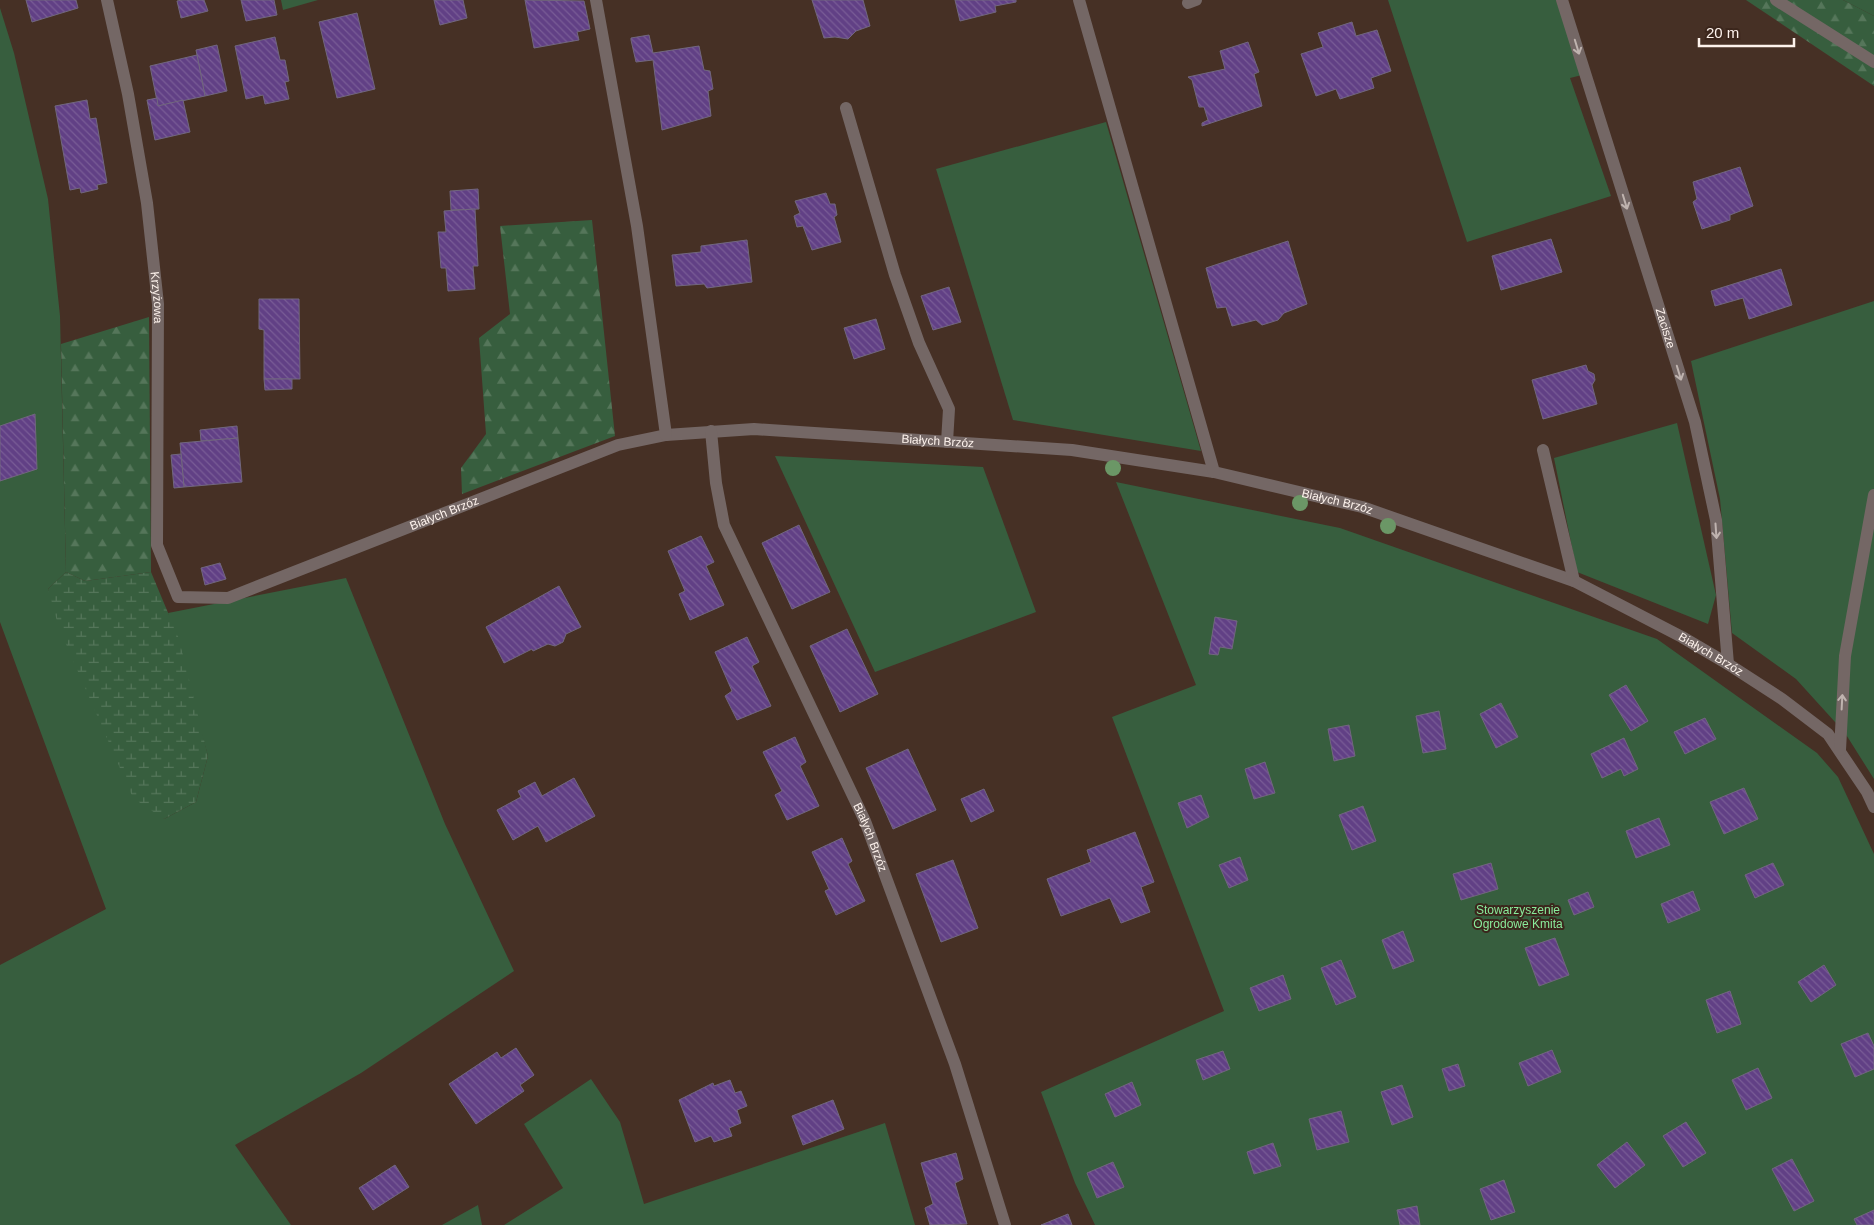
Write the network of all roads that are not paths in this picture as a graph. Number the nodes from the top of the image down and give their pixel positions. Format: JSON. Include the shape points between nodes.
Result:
{"nodes":[{"id":1,"x":107,"y":0,"type":"edge"},
{"id":2,"x":596,"y":0,"type":"edge"},
{"id":3,"x":1079,"y":0,"type":"edge"},
{"id":4,"x":1562,"y":0,"type":"edge"},
{"id":5,"x":1776,"y":0,"type":"edge"},
{"id":6,"x":1874,"y":62,"type":"edge"},
{"id":7,"x":846,"y":108,"type":"dead end"},
{"id":8,"x":711,"y":431,"type":"junction"},
{"id":9,"x":666,"y":435,"type":"junction"},
{"id":10,"x":947,"y":442,"type":"junction"},
{"id":11,"x":1543,"y":450,"type":"dead end"},
{"id":12,"x":1214,"y":472,"type":"junction"},
{"id":13,"x":1874,"y":495,"type":"edge"},
{"id":14,"x":1574,"y":581,"type":"junction"},
{"id":15,"x":178,"y":597,"type":"joint"},
{"id":16,"x":1728,"y":664,"type":"junction"},
{"id":17,"x":1840,"y":750,"type":"junction"},
{"id":18,"x":1874,"y":807,"type":"edge"},
{"id":19,"x":1005,"y":1225,"type":"edge"}],
"edges":[{"from":1,"to":15,"type":"street","name":"Krzyżowa","via":[[148,203],[158,304],[157,545]]},
{"from":2,"to":9,"type":"street","via":[[637,226]]},
{"from":3,"to":12,"type":"street"},
{"from":4,"to":16,"type":"street","name":"Zacisze","one_way":true,"via":[[1695,422],[1716,520]]},
{"from":5,"to":6,"type":"street"},
{"from":7,"to":10,"type":"street","via":[[895,275],[949,409]]},
{"from":8,"to":9,"type":"street","name":"Białych Brzóz"},
{"from":8,"to":10,"type":"street","name":"Białych Brzóz","via":[[754,429]]},
{"from":8,"to":19,"type":"street","name":"Białych Brzóz","via":[[724,525],[866,821],[955,1064]]},
{"from":9,"to":15,"type":"street","name":"Białych Brzóz","via":[[618,446],[228,598]]},
{"from":10,"to":12,"type":"street","name":"Białych Brzóz","via":[[1072,450]]},
{"from":11,"to":14,"type":"street"},
{"from":12,"to":14,"type":"street","name":"Białych Brzóz","via":[[1362,507]]},
{"from":17,"to":13,"type":"street","one_way":true,"via":[[1845,656]]},
{"from":14,"to":16,"type":"street","name":"Białych Brzóz"},
{"from":16,"to":17,"type":"street","name":"Białych Brzóz","via":[[1828,734]]},
{"from":17,"to":18,"type":"street","name":"Białych Brzóz"}]}
